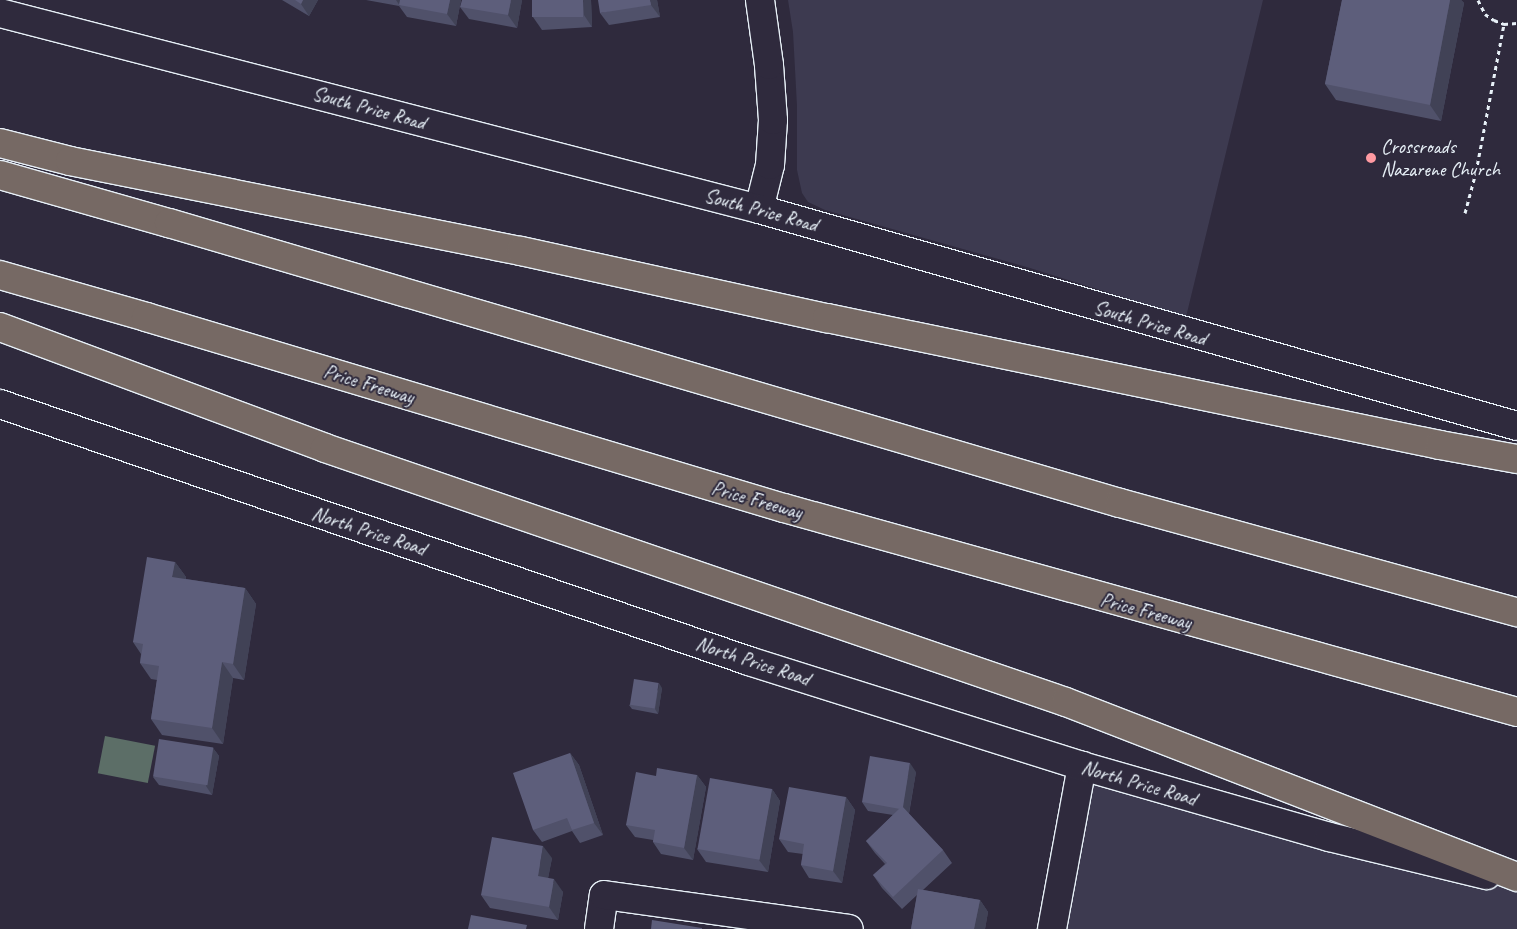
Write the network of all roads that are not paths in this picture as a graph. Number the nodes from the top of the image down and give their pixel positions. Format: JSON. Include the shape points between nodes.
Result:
{"nodes":[{"id":1,"x":760,"y":0,"type":"edge"},
{"id":2,"x":0,"y":14,"type":"edge"},
{"id":3,"x":0,"y":143,"type":"edge"},
{"id":4,"x":0,"y":175,"type":"edge"},
{"id":5,"x":759,"y":209,"type":"junction"},
{"id":6,"x":0,"y":275,"type":"edge"},
{"id":7,"x":0,"y":326,"type":"edge"},
{"id":8,"x":0,"y":404,"type":"edge"},
{"id":9,"x":1517,"y":426,"type":"edge"},
{"id":10,"x":1517,"y":459,"type":"edge"},
{"id":11,"x":1517,"y":612,"type":"edge"},
{"id":12,"x":1517,"y":712,"type":"edge"},
{"id":13,"x":1082,"y":766,"type":"junction"},
{"id":14,"x":1517,"y":878,"type":"edge"},
{"id":15,"x":1517,"y":882,"type":"edge"},
{"id":16,"x":599,"y":929,"type":"edge"},
{"id":17,"x":848,"y":929,"type":"edge"},
{"id":18,"x":1052,"y":929,"type":"edge"}],
"edges":[{"from":1,"to":5,"type":"main road","via":[[773,120],[770,165]]},
{"from":2,"to":5,"type":"main road","name":"South Price Road"},
{"from":3,"to":10,"type":"highway","via":[[70,161],[521,251],[827,318]]},
{"from":4,"to":11,"type":"highway","via":[[1120,503]]},
{"from":5,"to":9,"type":"main road","name":"South Price Road"},
{"from":6,"to":12,"type":"highway","name":"Price Freeway","via":[[784,508]]},
{"from":7,"to":14,"type":"highway","via":[[325,448],[1066,702]]},
{"from":8,"to":13,"type":"main road","name":"North Price Road","via":[[749,661]]},
{"from":13,"to":15,"type":"main road","name":"North Price Road","via":[[1329,837]]},
{"from":13,"to":18,"type":"main road"},
{"from":16,"to":17,"type":"main road","via":[[604,895]]}]}
